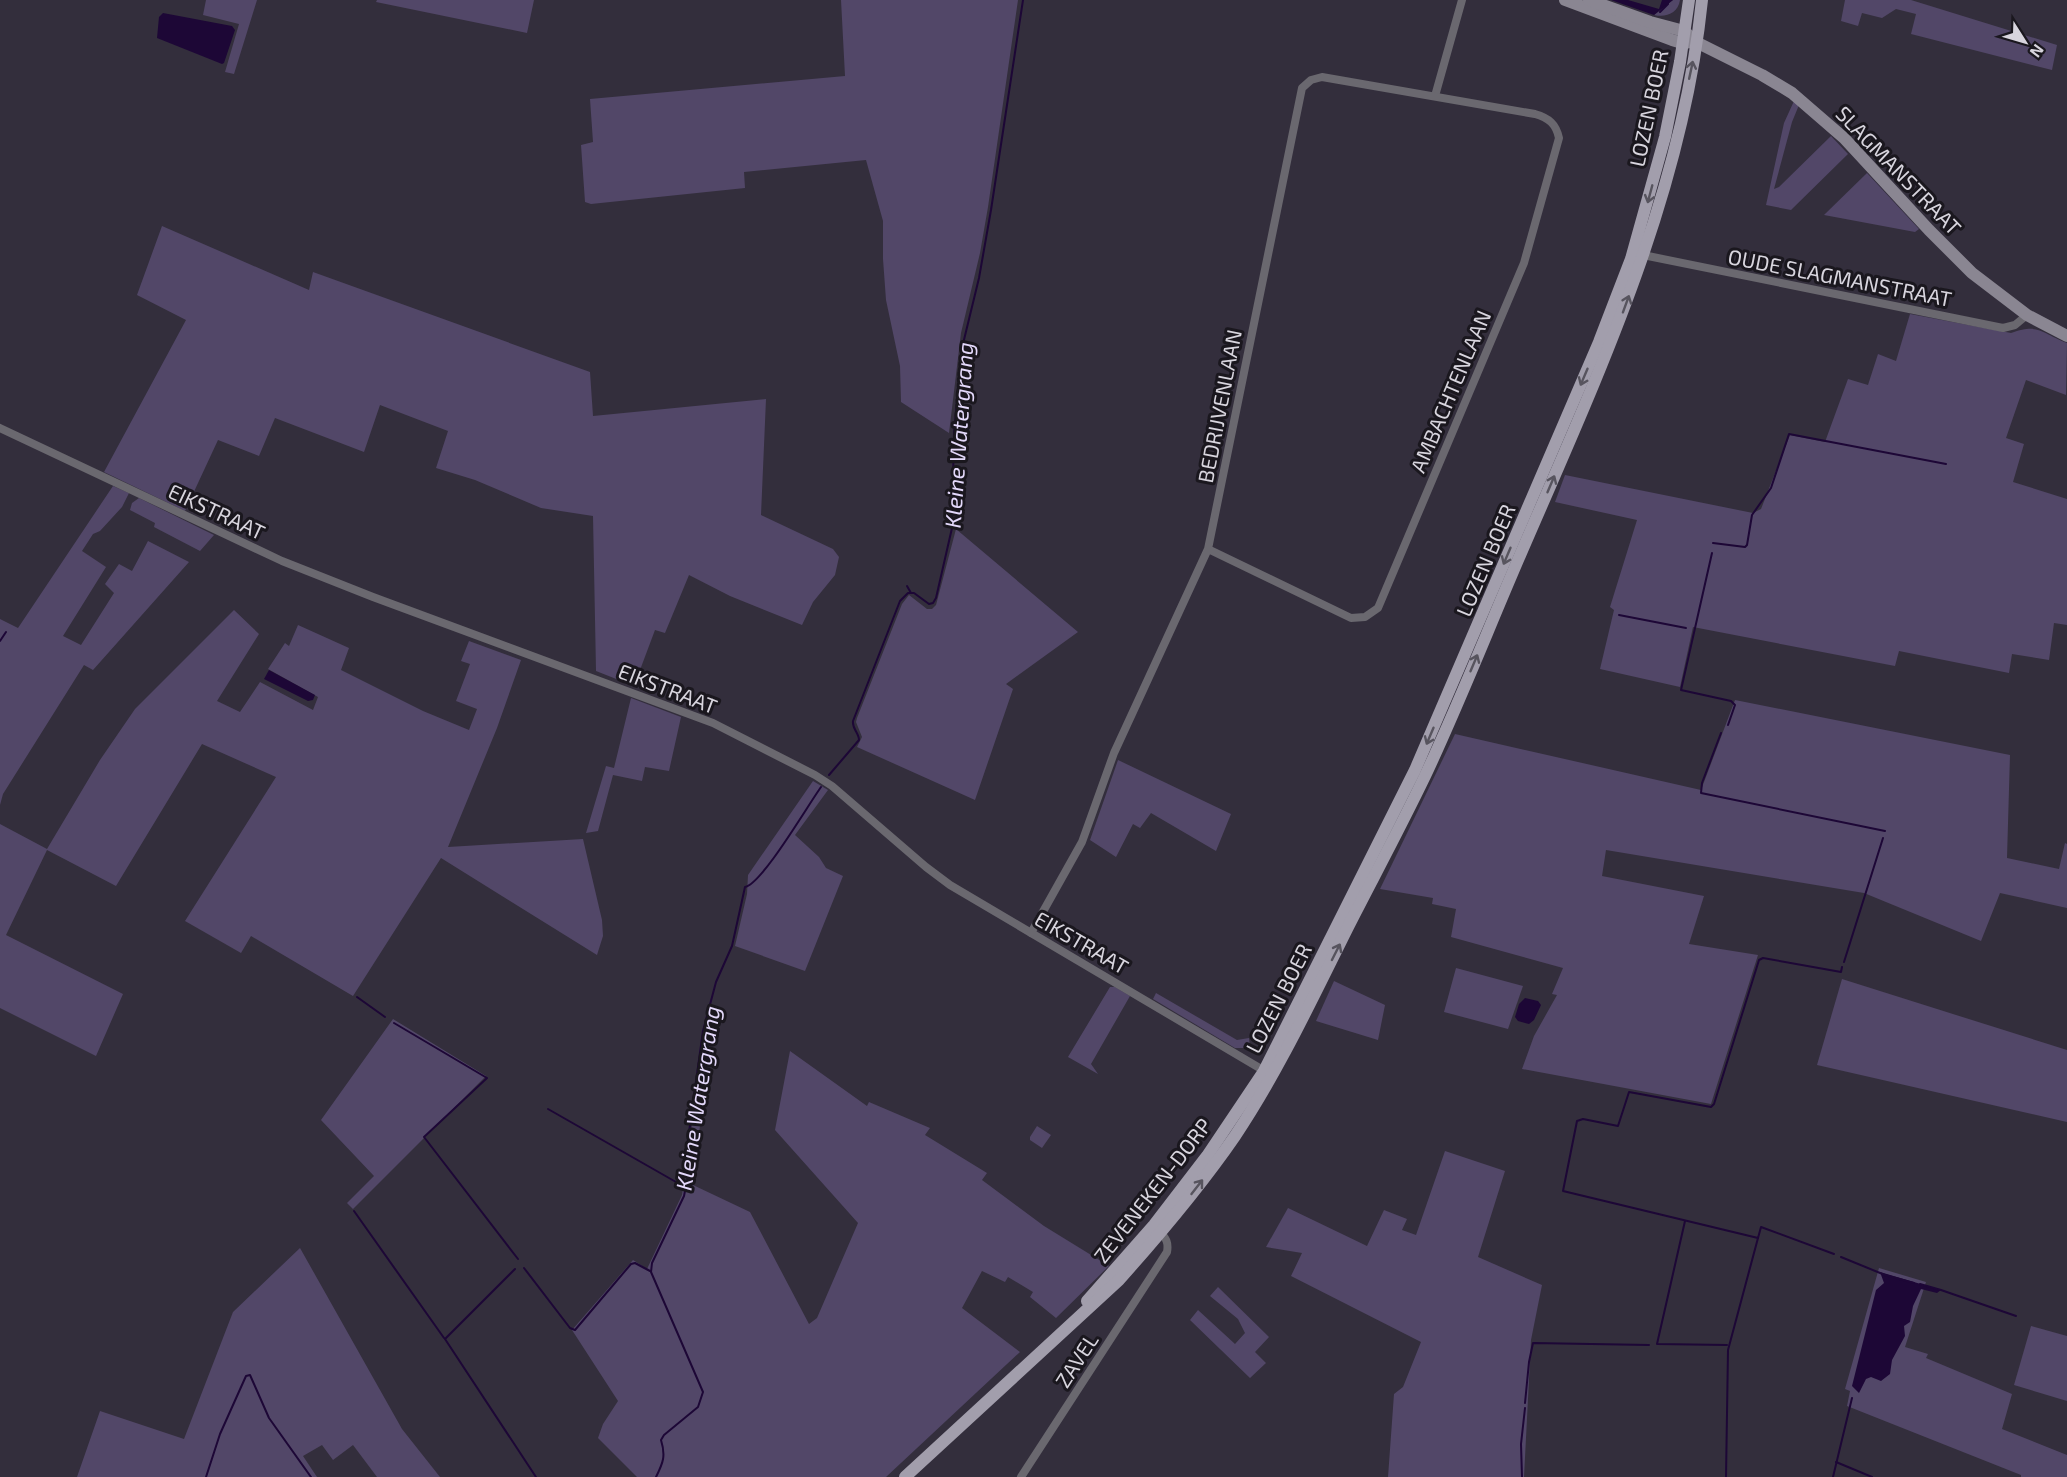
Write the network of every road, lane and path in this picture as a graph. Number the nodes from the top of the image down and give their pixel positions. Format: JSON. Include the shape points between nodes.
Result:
{"nodes":[{"id":1,"x":1462,"y":0,"type":"edge"},
{"id":2,"x":1565,"y":0,"type":"edge"},
{"id":3,"x":1589,"y":0,"type":"edge"},
{"id":4,"x":1689,"y":0,"type":"edge"},
{"id":5,"x":1702,"y":0,"type":"edge"},
{"id":6,"x":1683,"y":37,"type":"junction"},
{"id":7,"x":1696,"y":42,"type":"junction"},
{"id":8,"x":1435,"y":96,"type":"junction"},
{"id":9,"x":1643,"y":255,"type":"junction"},
{"id":10,"x":2027,"y":315,"type":"junction"},
{"id":11,"x":2067,"y":336,"type":"edge"},
{"id":12,"x":0,"y":428,"type":"edge"},
{"id":13,"x":1208,"y":549,"type":"junction"},
{"id":14,"x":1031,"y":933,"type":"junction"},
{"id":15,"x":1268,"y":1073,"type":"junction"},
{"id":16,"x":1157,"y":1228,"type":"junction"},
{"id":17,"x":1144,"y":1244,"type":"junction"},
{"id":18,"x":1161,"y":1262,"type":"junction"},
{"id":19,"x":905,"y":1477,"type":"edge"},
{"id":20,"x":1022,"y":1477,"type":"edge"}],
"edges":[{"from":1,"to":8,"type":"street"},
{"from":2,"to":6,"type":"main road"},
{"from":3,"to":6,"type":"main road"},
{"from":4,"to":6,"type":"main road","name":"LOZEN BOER"},
{"from":5,"to":7,"type":"main road","name":"LOZEN BOER"},
{"from":6,"to":7,"type":"main road","name":"SLAGMANSTRAAT"},
{"from":6,"to":15,"type":"main road","name":"LOZEN BOER","one_way":true,"via":[[1674,97],[1649,197],[1631,260],[1599,342],[1415,770]]},
{"from":9,"to":7,"type":"main road","name":"LOZEN BOER","one_way":true,"via":[[1667,179]]},
{"from":7,"to":10,"type":"main road","name":"SLAGMANSTRAAT","via":[[1762,75],[1815,111],[1958,259]]},
{"from":8,"to":13,"type":"street","name":"BEDRIJVENLAAN","via":[[1322,77],[1302,88]]},
{"from":8,"to":13,"type":"street","name":"AMBACHTENLAAN","via":[[1544,117],[1552,121],[1559,138],[1524,263],[1378,608],[1365,617],[1350,618]]},
{"from":9,"to":10,"type":"street","name":"OUDE SLAGMANSTRAAT","via":[[2003,328],[2015,326]]},
{"from":15,"to":9,"type":"main road","name":"LOZEN BOER","one_way":true,"via":[[1425,774],[1610,348]]},
{"from":10,"to":11,"type":"main road","name":"SLAGMANSTRAAT"},
{"from":12,"to":14,"type":"street","name":"EIKSTRAAT","via":[[282,561],[713,723],[832,786],[942,879]]},
{"from":13,"to":14,"type":"street","name":"BEDRIJVENLAAN","via":[[1114,753],[1082,842]]},
{"from":14,"to":15,"type":"street","name":"EIKSTRAAT"},
{"from":15,"to":16,"type":"main road","name":"ZEVENEKEN-DORP"},
{"from":16,"to":17,"type":"main road","name":"ZEVENEKEN-DORP"},
{"from":16,"to":18,"type":"street","name":"ZAVEL","via":[[1168,1245]]},
{"from":17,"to":18,"type":"street"},
{"from":17,"to":19,"type":"main road","name":"ZEVENEKEN-DORP","via":[[1074,1315],[1065,1330]]},
{"from":18,"to":20,"type":"street","name":"ZAVEL"}]}
